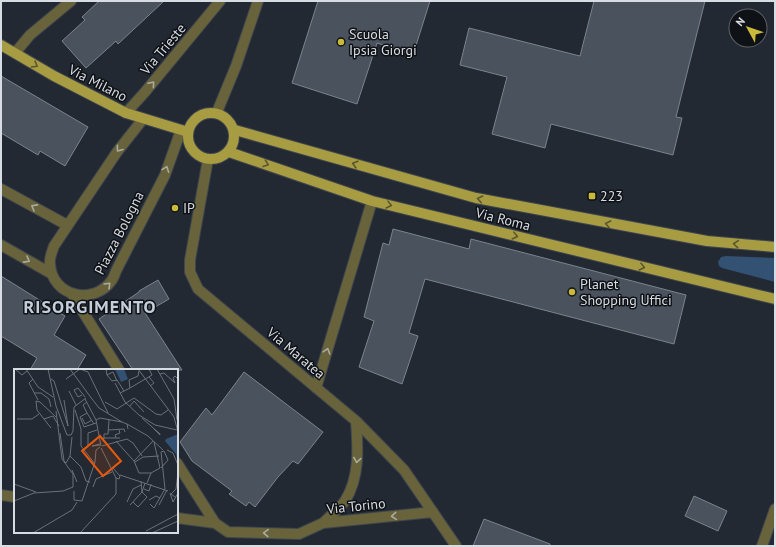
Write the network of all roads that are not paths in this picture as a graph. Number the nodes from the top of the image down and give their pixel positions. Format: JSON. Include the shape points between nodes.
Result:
{"nodes":[{"id":1,"x":71,"y":1,"type":"edge"},
{"id":2,"x":220,"y":1,"type":"edge"},
{"id":3,"x":258,"y":1,"type":"edge"},
{"id":4,"x":1,"y":45,"type":"edge"},
{"id":5,"x":15,"y":54,"type":"junction"},
{"id":6,"x":217,"y":112,"type":"junction"},
{"id":7,"x":126,"y":113,"type":"junction"},
{"id":8,"x":143,"y":119,"type":"junction"},
{"id":9,"x":234,"y":130,"type":"junction"},
{"id":10,"x":184,"y":131,"type":"junction"},
{"id":11,"x":229,"y":152,"type":"junction"},
{"id":12,"x":208,"y":159,"type":"junction"},
{"id":13,"x":1,"y":188,"type":"edge"},
{"id":14,"x":372,"y":201,"type":"junction"},
{"id":15,"x":68,"y":225,"type":"junction"},
{"id":16,"x":1,"y":245,"type":"edge"},
{"id":17,"x":775,"y":247,"type":"edge"},
{"id":18,"x":52,"y":274,"type":"junction"},
{"id":19,"x":72,"y":294,"type":"junction"},
{"id":20,"x":775,"y":299,"type":"edge"},
{"id":21,"x":118,"y":369,"type":"edge"},
{"id":22,"x":316,"y":388,"type":"junction"},
{"id":23,"x":356,"y":422,"type":"junction"},
{"id":24,"x":178,"y":464,"type":"edge"},
{"id":25,"x":1,"y":495,"type":"edge"},
{"id":26,"x":14,"y":498,"type":"edge"},
{"id":27,"x":775,"y":509,"type":"edge"},
{"id":28,"x":432,"y":512,"type":"junction"},
{"id":29,"x":178,"y":518,"type":"edge"},
{"id":30,"x":214,"y":523,"type":"junction"},
{"id":31,"x":323,"y":523,"type":"junction"},
{"id":32,"x":456,"y":546,"type":"edge"},
{"id":33,"x":762,"y":546,"type":"edge"}],
"edges":[{"from":1,"to":5,"type":"street","via":[[30,35]]},
{"from":7,"to":2,"type":"street","name":"Via Trieste","one_way":true},
{"from":3,"to":6,"type":"street"},
{"from":4,"to":5,"type":"main road","name":"Via Milano"},
{"from":5,"to":7,"type":"main road","name":"Via Milano","one_way":true},
{"from":6,"to":9,"type":"main road","via":[[228,119]]},
{"from":6,"to":10,"type":"main road","via":[[204,113],[193,120]]},
{"from":7,"to":8,"type":"main road","name":"Via Milano"},
{"from":8,"to":10,"type":"main road","name":"Via Milano"},
{"from":8,"to":15,"type":"street","one_way":true,"via":[[117,152]]},
{"from":9,"to":11,"type":"main road","via":[[234,141]]},
{"from":17,"to":9,"type":"main road","name":"Via Roma","one_way":true,"via":[[693,239],[476,198]]},
{"from":10,"to":12,"type":"main road","via":[[192,150]]},
{"from":19,"to":10,"type":"street","name":"Piazza Bologna","one_way":true,"via":[[95,294],[112,280],[165,175]]},
{"from":11,"to":12,"type":"main road","via":[[220,158]]},
{"from":11,"to":14,"type":"main road","name":"Via Roma","one_way":true},
{"from":12,"to":22,"type":"street","name":"Via Maratea","via":[[190,260],[190,272],[198,289]]},
{"from":15,"to":13,"type":"street","one_way":true},
{"from":14,"to":20,"type":"main road","name":"Via Roma","one_way":true},
{"from":22,"to":14,"type":"street","one_way":true},
{"from":15,"to":18,"type":"street","via":[[50,257]]},
{"from":16,"to":18,"type":"street","one_way":true},
{"from":18,"to":19,"type":"street","via":[[54,280]]},
{"from":19,"to":21,"type":"street"},
{"from":22,"to":23,"type":"street","name":"Via Maratea"},
{"from":23,"to":28,"type":"street","name":"Via Maratea","via":[[404,470]]},
{"from":23,"to":31,"type":"street","one_way":true,"via":[[358,454],[352,488],[344,502]]},
{"from":24,"to":30,"type":"street"},
{"from":25,"to":26,"type":"street"},
{"from":27,"to":33,"type":"street"},
{"from":28,"to":31,"type":"street","name":"Via Torino","one_way":true},
{"from":28,"to":32,"type":"street","name":"Via Maratea"},
{"from":29,"to":30,"type":"street","name":"Via Torino"},
{"from":31,"to":30,"type":"street","name":"Via Torino","one_way":true,"via":[[299,534],[228,532]]}]}
